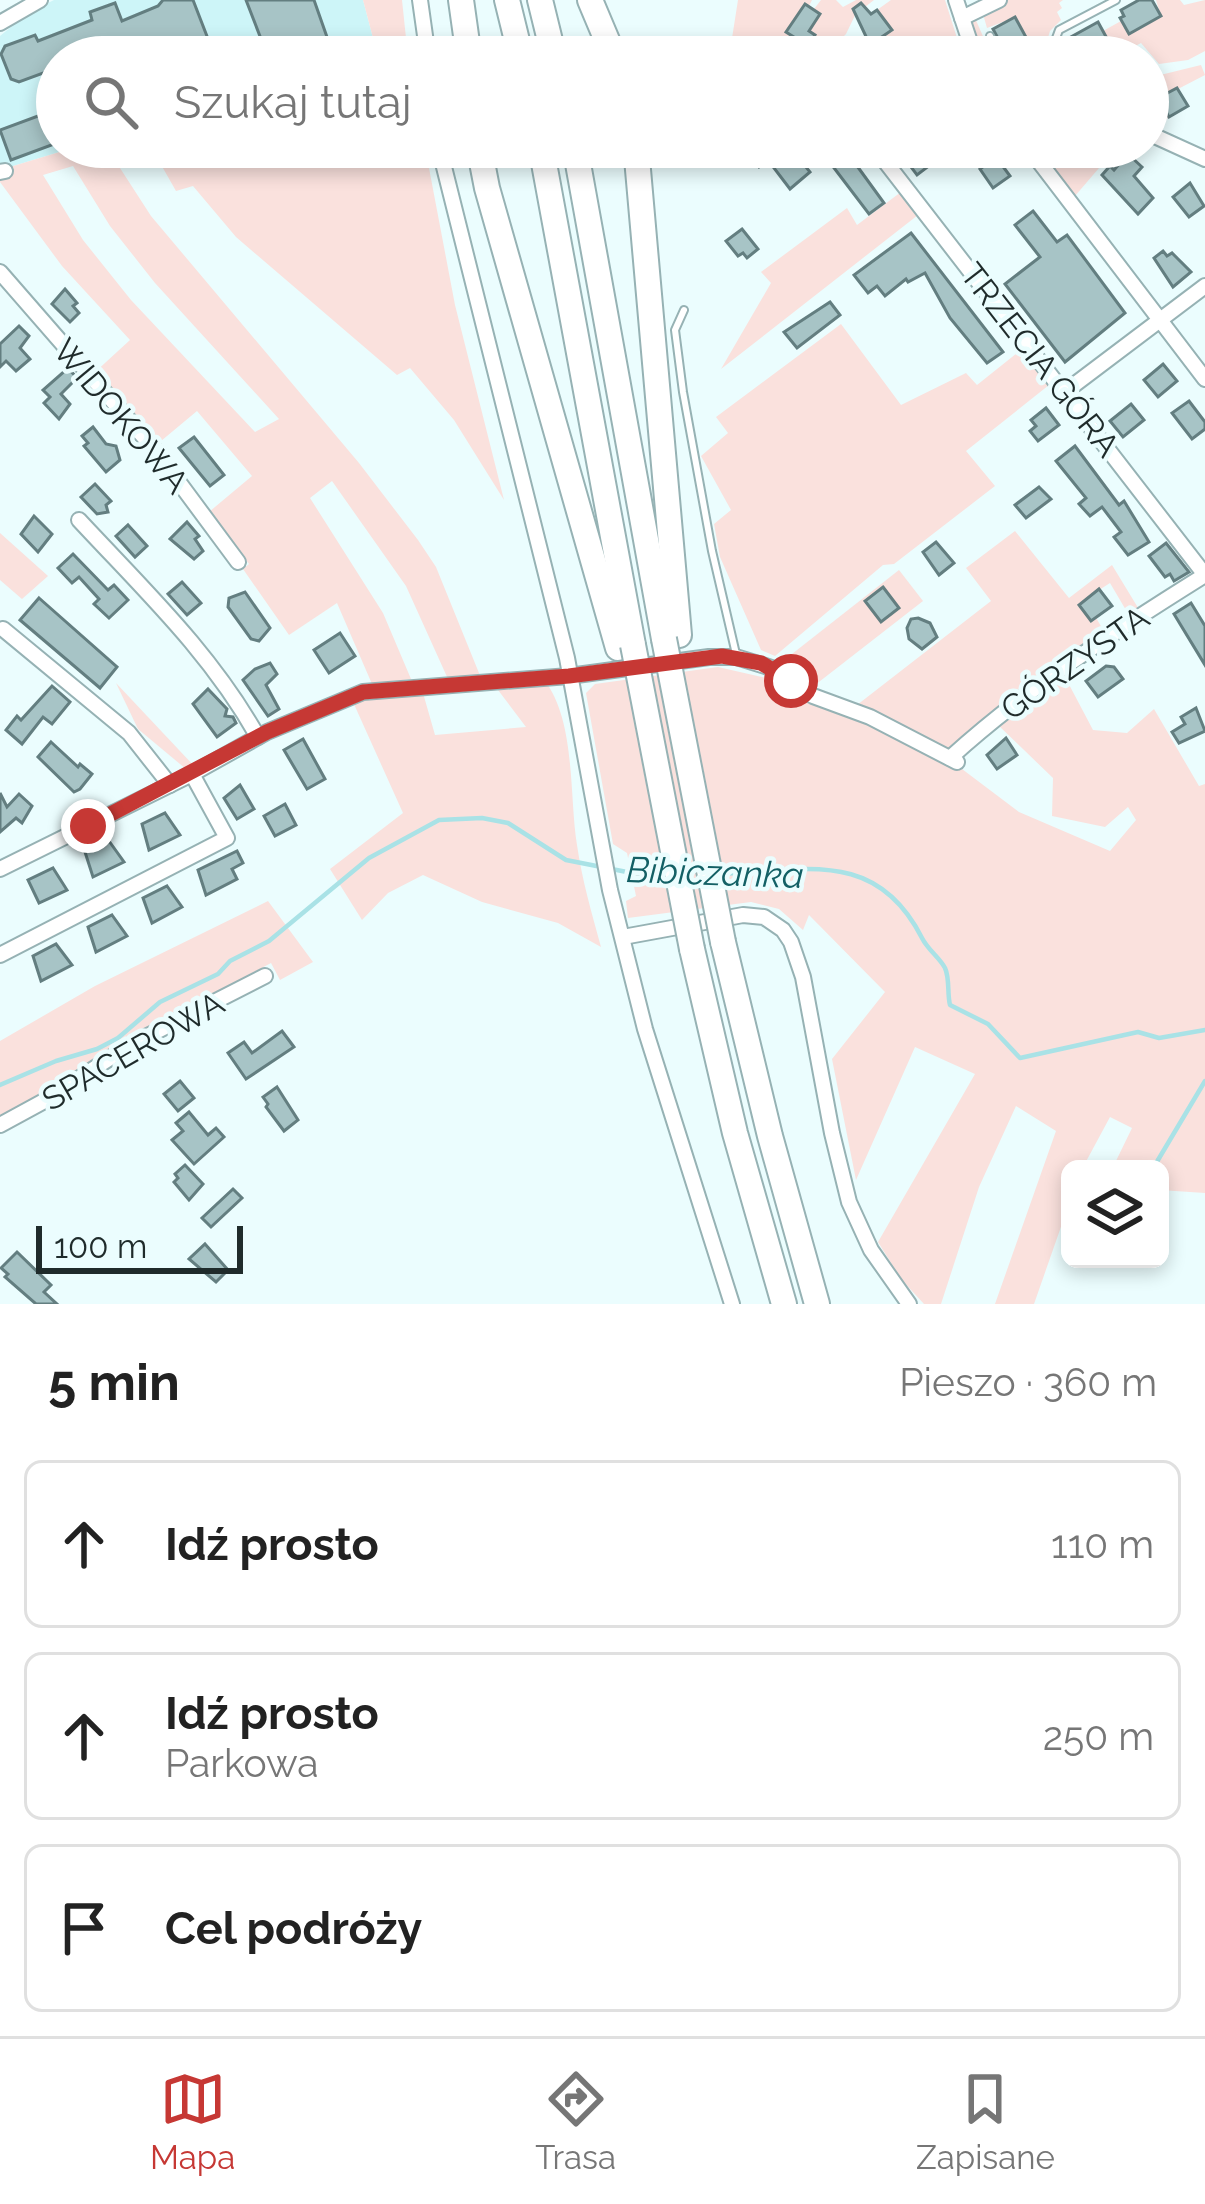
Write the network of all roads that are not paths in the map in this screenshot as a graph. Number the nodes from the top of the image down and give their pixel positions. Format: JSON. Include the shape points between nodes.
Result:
{"nodes":[{"id":1,"x":40,"y":0,"type":"edge"},
{"id":2,"x":420,"y":0,"type":"edge"},
{"id":3,"x":461,"y":0,"type":"edge"},
{"id":4,"x":507,"y":0,"type":"edge"},
{"id":5,"x":540,"y":0,"type":"edge"},
{"id":6,"x":590,"y":0,"type":"edge"},
{"id":7,"x":956,"y":0,"type":"edge"},
{"id":8,"x":999,"y":0,"type":"edge"},
{"id":9,"x":1116,"y":0,"type":"edge"},
{"id":10,"x":962,"y":18,"type":"junction"},
{"id":11,"x":0,"y":23,"type":"edge"},
{"id":12,"x":425,"y":36,"type":"edge"},
{"id":13,"x":466,"y":36,"type":"edge"},
{"id":14,"x":516,"y":36,"type":"edge"},
{"id":15,"x":549,"y":36,"type":"edge"},
{"id":16,"x":605,"y":36,"type":"edge"},
{"id":17,"x":968,"y":36,"type":"edge"},
{"id":18,"x":1057,"y":36,"type":"edge"},
{"id":19,"x":1169,"y":143,"type":"edge"},
{"id":20,"x":1205,"y":159,"type":"edge"},
{"id":21,"x":444,"y":168,"type":"edge"},
{"id":22,"x":483,"y":168,"type":"edge"},
{"id":23,"x":545,"y":168,"type":"edge"},
{"id":24,"x":579,"y":168,"type":"edge"},
{"id":25,"x":638,"y":168,"type":"edge"},
{"id":26,"x":891,"y":168,"type":"edge"},
{"id":27,"x":1044,"y":168,"type":"edge"},
{"id":28,"x":0,"y":272,"type":"edge"},
{"id":29,"x":1205,"y":286,"type":"edge"},
{"id":30,"x":684,"y":310,"type":"dead end"},
{"id":31,"x":1163,"y":320,"type":"junction"},
{"id":32,"x":1205,"y":379,"type":"edge"},
{"id":33,"x":1066,"y":391,"type":"junction"},
{"id":34,"x":79,"y":520,"type":"dead end"},
{"id":35,"x":238,"y":562,"type":"dead end"},
{"id":36,"x":1205,"y":575,"type":"edge"},
{"id":37,"x":3,"y":629,"type":"dead end"},
{"id":38,"x":672,"y":638,"type":"junction"},
{"id":39,"x":626,"y":646,"type":"junction"},
{"id":40,"x":736,"y":657,"type":"junction"},
{"id":41,"x":569,"y":676,"type":"junction"},
{"id":42,"x":259,"y":737,"type":"junction"},
{"id":43,"x":192,"y":774,"type":"junction"},
{"id":44,"x":170,"y":785,"type":"junction"},
{"id":45,"x":0,"y":869,"type":"edge"},
{"id":46,"x":623,"y":937,"type":"junction"},
{"id":47,"x":0,"y":955,"type":"edge"},
{"id":48,"x":265,"y":976,"type":"dead end"},
{"id":49,"x":0,"y":1125,"type":"edge"},
{"id":50,"x":732,"y":1304,"type":"edge"},
{"id":51,"x":784,"y":1304,"type":"edge"},
{"id":52,"x":818,"y":1304,"type":"edge"},
{"id":53,"x":909,"y":1304,"type":"edge"}],
"edges":[{"from":1,"to":11,"type":"street"},
{"from":2,"to":12,"type":"street"},
{"from":3,"to":13,"type":"highway"},
{"from":4,"to":14,"type":"highway"},
{"from":5,"to":15,"type":"highway"},
{"from":6,"to":16,"type":"highway"},
{"from":7,"to":10,"type":"street"},
{"from":8,"to":10,"type":"street"},
{"from":9,"to":18,"type":"lane"},
{"from":10,"to":17,"type":"street"},
{"from":19,"to":20,"type":"street"},
{"from":21,"to":41,"type":"street"},
{"from":22,"to":39,"type":"highway"},
{"from":23,"to":39,"type":"highway"},
{"from":24,"to":38,"type":"highway"},
{"from":25,"to":38,"type":"highway"},
{"from":26,"to":33,"type":"street","name":"TRZECIA GÓRA"},
{"from":27,"to":31,"type":"street"},
{"from":28,"to":35,"type":"street","name":"WIDOKOWA","via":[[154,450]]},
{"from":29,"to":31,"type":"street"},
{"from":30,"to":40,"type":"lane","via":[[675,330],[683,392]]},
{"from":31,"to":32,"type":"street"},
{"from":31,"to":33,"type":"street"},
{"from":33,"to":36,"type":"street","name":"TRZECIA GÓRA"},
{"from":34,"to":42,"type":"street","via":[[184,629]]},
{"from":36,"to":40,"type":"street","name":"GÓRZYSTA","via":[[979,731],[954,760]]},
{"from":37,"to":44,"type":"street","via":[[129,733]]},
{"from":38,"to":52,"type":"highway","bridge":true,"via":[[681,730],[723,943]]},
{"from":39,"to":51,"type":"highway","bridge":true,"via":[[735,1133]]},
{"from":40,"to":41,"type":"street"},
{"from":41,"to":42,"type":"street","via":[[363,692]]},
{"from":41,"to":46,"type":"street"},
{"from":42,"to":43,"type":"street"},
{"from":43,"to":44,"type":"street"},
{"from":43,"to":47,"type":"street","via":[[226,838]]},
{"from":44,"to":45,"type":"street"},
{"from":46,"to":50,"type":"street"},
{"from":46,"to":53,"type":"street","via":[[743,915],[783,930],[803,977],[849,1202]]},
{"from":48,"to":49,"type":"street","name":"SPACEROWA"}]}
